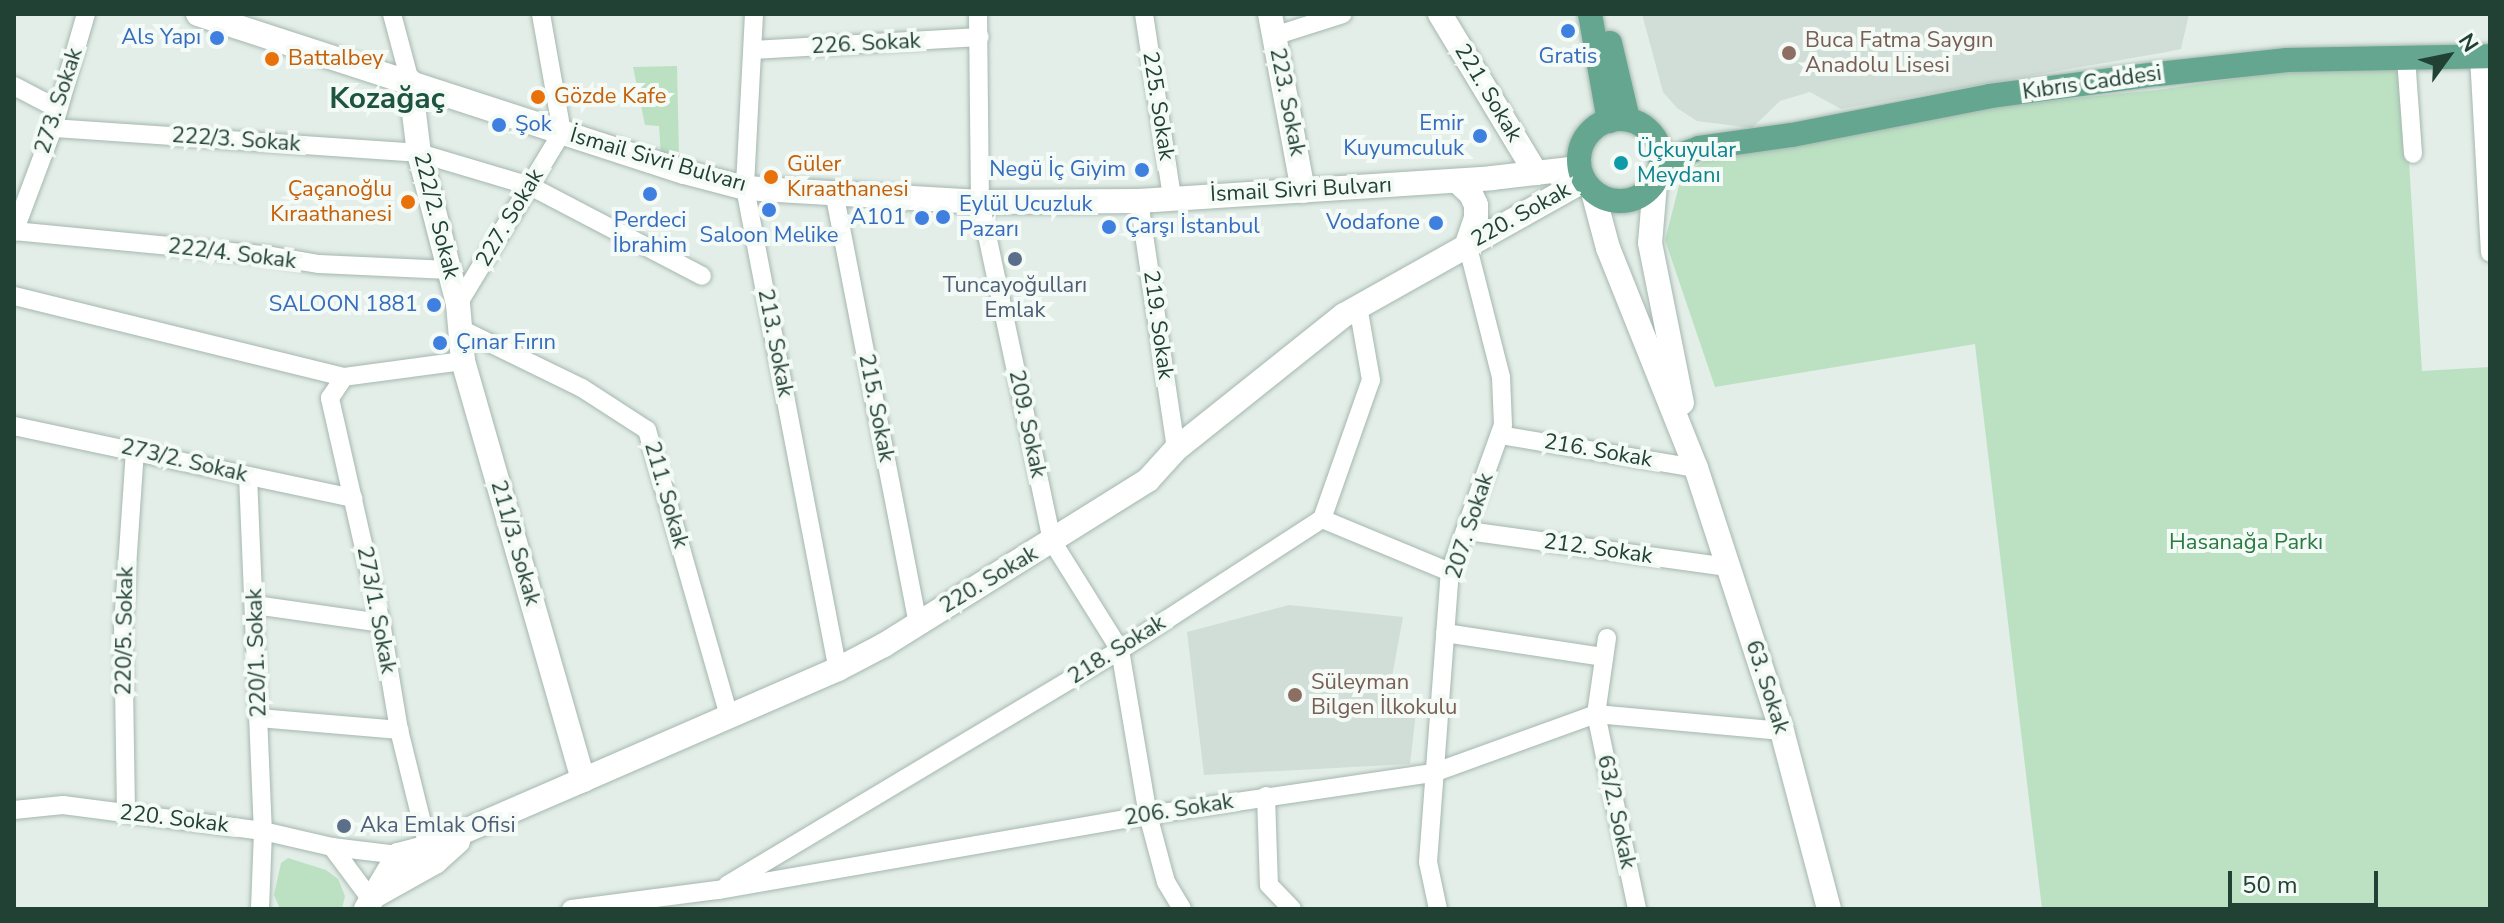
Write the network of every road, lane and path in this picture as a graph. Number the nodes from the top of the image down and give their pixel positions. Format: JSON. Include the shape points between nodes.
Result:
{"nodes":[{"id":1,"x":86,"y":14,"type":"edge"},
{"id":2,"x":198,"y":14,"type":"edge"},
{"id":3,"x":392,"y":14,"type":"edge"},
{"id":4,"x":541,"y":14,"type":"edge"},
{"id":5,"x":754,"y":14,"type":"edge"},
{"id":6,"x":978,"y":14,"type":"edge"},
{"id":7,"x":1144,"y":14,"type":"edge"},
{"id":8,"x":1343,"y":14,"type":"edge"},
{"id":9,"x":1440,"y":14,"type":"edge"},
{"id":10,"x":1590,"y":14,"type":"edge"},
{"id":11,"x":1603,"y":14,"type":"edge"},
{"id":12,"x":222,"y":17,"type":"edge"},
{"id":13,"x":1272,"y":25,"type":"edge"},
{"id":14,"x":980,"y":37,"type":"junction"},
{"id":15,"x":753,"y":50,"type":"junction"},
{"id":16,"x":2484,"y":56,"type":"edge"},
{"id":17,"x":2406,"y":58,"type":"junction"},
{"id":18,"x":410,"y":81,"type":"junction"},
{"id":19,"x":14,"y":86,"type":"edge"},
{"id":20,"x":56,"y":118,"type":"junction"},
{"id":21,"x":1619,"y":120,"type":"junction"},
{"id":22,"x":562,"y":132,"type":"junction"},
{"id":23,"x":419,"y":153,"type":"junction"},
{"id":24,"x":2413,"y":154,"type":"dead end"},
{"id":25,"x":1658,"y":162,"type":"junction"},
{"id":26,"x":1536,"y":173,"type":"junction"},
{"id":27,"x":1585,"y":180,"type":"junction"},
{"id":28,"x":1457,"y":181,"type":"junction"},
{"id":29,"x":530,"y":186,"type":"junction"},
{"id":30,"x":745,"y":188,"type":"junction"},
{"id":31,"x":1303,"y":191,"type":"junction"},
{"id":32,"x":834,"y":192,"type":"junction"},
{"id":33,"x":1172,"y":198,"type":"junction"},
{"id":34,"x":1139,"y":201,"type":"junction"},
{"id":35,"x":980,"y":202,"type":"junction"},
{"id":36,"x":14,"y":231,"type":"edge"},
{"id":37,"x":1467,"y":244,"type":"junction"},
{"id":38,"x":2490,"y":253,"type":"edge"},
{"id":39,"x":449,"y":270,"type":"junction"},
{"id":40,"x":702,"y":276,"type":"dead end"},
{"id":41,"x":14,"y":296,"type":"edge"},
{"id":42,"x":458,"y":304,"type":"junction"},
{"id":43,"x":1358,"y":306,"type":"junction"},
{"id":44,"x":463,"y":330,"type":"junction"},
{"id":45,"x":463,"y":361,"type":"junction"},
{"id":46,"x":344,"y":377,"type":"junction"},
{"id":47,"x":14,"y":426,"type":"edge"},
{"id":48,"x":1500,"y":435,"type":"junction"},
{"id":49,"x":135,"y":449,"type":"junction"},
{"id":50,"x":1176,"y":449,"type":"junction"},
{"id":51,"x":1696,"y":468,"type":"junction"},
{"id":52,"x":248,"y":476,"type":"junction"},
{"id":53,"x":353,"y":498,"type":"junction"},
{"id":54,"x":1322,"y":519,"type":"junction"},
{"id":55,"x":1468,"y":531,"type":"junction"},
{"id":56,"x":1052,"y":541,"type":"junction"},
{"id":57,"x":1728,"y":567,"type":"junction"},
{"id":58,"x":1450,"y":572,"type":"junction"},
{"id":59,"x":255,"y":605,"type":"junction"},
{"id":60,"x":381,"y":623,"type":"junction"},
{"id":61,"x":918,"y":623,"type":"junction"},
{"id":62,"x":1445,"y":633,"type":"junction"},
{"id":63,"x":1120,"y":650,"type":"junction"},
{"id":64,"x":838,"y":669,"type":"junction"},
{"id":65,"x":1596,"y":714,"type":"junction"},
{"id":66,"x":729,"y":716,"type":"junction"},
{"id":67,"x":259,"y":718,"type":"junction"},
{"id":68,"x":399,"y":730,"type":"junction"},
{"id":69,"x":1782,"y":731,"type":"junction"},
{"id":70,"x":1433,"y":773,"type":"junction"},
{"id":71,"x":583,"y":780,"type":"junction"},
{"id":72,"x":1266,"y":796,"type":"junction"},
{"id":73,"x":14,"y":810,"type":"edge"},
{"id":74,"x":126,"y":813,"type":"junction"},
{"id":75,"x":1148,"y":815,"type":"junction"},
{"id":76,"x":472,"y":828,"type":"junction"},
{"id":77,"x":263,"y":831,"type":"junction"},
{"id":78,"x":332,"y":847,"type":"junction"},
{"id":79,"x":428,"y":847,"type":"junction"},
{"id":80,"x":398,"y":855,"type":"junction"},
{"id":81,"x":718,"y":890,"type":"junction"},
{"id":82,"x":368,"y":904,"type":"edge"},
{"id":83,"x":630,"y":905,"type":"edge"},
{"id":84,"x":260,"y":909,"type":"edge"},
{"id":85,"x":571,"y":909,"type":"edge"},
{"id":86,"x":1182,"y":909,"type":"edge"},
{"id":87,"x":1292,"y":909,"type":"edge"},
{"id":88,"x":1438,"y":909,"type":"edge"},
{"id":89,"x":1637,"y":909,"type":"edge"},
{"id":90,"x":1829,"y":909,"type":"edge"}],
"edges":[{"from":1,"to":20,"type":"street","name":"273. Sokak"},
{"from":2,"to":12,"type":"main road","name":"İsmail Sivri Bulvarı"},
{"from":3,"to":18,"type":"street"},
{"from":4,"to":22,"type":"street"},
{"from":5,"to":15,"type":"street","name":"213. Sokak"},
{"from":6,"to":14,"type":"street","name":"209. Sokak"},
{"from":7,"to":33,"type":"street","name":"225. Sokak"},
{"from":8,"to":13,"type":"street"},
{"from":9,"to":26,"type":"main road","name":"221. Sokak"},
{"from":10,"to":21,"type":"main road"},
{"from":11,"to":21,"type":"main road"},
{"from":12,"to":18,"type":"main road","name":"İsmail Sivri Bulvarı"},
{"from":13,"to":31,"type":"main road","name":"223. Sokak"},
{"from":14,"to":15,"type":"street","name":"226. Sokak"},
{"from":14,"to":35,"type":"street","name":"209. Sokak"},
{"from":15,"to":30,"type":"street","name":"213. Sokak"},
{"from":16,"to":17,"type":"main road","name":"Kıbrıs Caddesi"},
{"from":16,"to":38,"type":"street"},
{"from":17,"to":24,"type":"street"},
{"from":17,"to":25,"type":"main road","name":"Kıbrıs Caddesi","via":[[2287,60],[1990,96],[1699,148]]},
{"from":18,"to":22,"type":"main road","name":"İsmail Sivri Bulvarı"},
{"from":18,"to":23,"type":"main road","name":"222/2. Sokak"},
{"from":19,"to":20,"type":"street"},
{"from":20,"to":23,"type":"street","name":"222/3. Sokak"},
{"from":20,"to":36,"type":"street","name":"273. Sokak"},
{"from":21,"to":25,"type":"main road","via":[[1651,132]]},
{"from":21,"to":27,"type":"main road","via":[[1591,130],[1583,141]]},
{"from":22,"to":29,"type":"street","name":"227. Sokak"},
{"from":22,"to":30,"type":"main road","name":"İsmail Sivri Bulvarı"},
{"from":23,"to":29,"type":"street","name":"222/3. Sokak"},
{"from":23,"to":39,"type":"main road","name":"222/2. Sokak"},
{"from":25,"to":27,"type":"main road","via":[[1632,201],[1618,202]]},
{"from":25,"to":51,"type":"main road","name":"63. Sokak","via":[[1650,243]]},
{"from":26,"to":27,"type":"main road","name":"İsmail Sivri Bulvarı"},
{"from":26,"to":28,"type":"main road","name":"İsmail Sivri Bulvarı"},
{"from":27,"to":37,"type":"main road","name":"220. Sokak"},
{"from":27,"to":51,"type":"main road","name":"63. Sokak"},
{"from":28,"to":31,"type":"main road","name":"İsmail Sivri Bulvarı"},
{"from":28,"to":37,"type":"main road","via":[[1476,205]]},
{"from":29,"to":40,"type":"street","name":"222/3. Sokak"},
{"from":29,"to":42,"type":"street","name":"227. Sokak"},
{"from":30,"to":32,"type":"main road","name":"İsmail Sivri Bulvarı"},
{"from":30,"to":64,"type":"street","name":"213. Sokak"},
{"from":31,"to":33,"type":"main road","name":"İsmail Sivri Bulvarı"},
{"from":32,"to":35,"type":"main road","name":"İsmail Sivri Bulvarı"},
{"from":32,"to":61,"type":"street","name":"215. Sokak"},
{"from":33,"to":34,"type":"main road","name":"İsmail Sivri Bulvarı"},
{"from":34,"to":35,"type":"main road","name":"İsmail Sivri Bulvarı"},
{"from":34,"to":50,"type":"street","name":"219. Sokak"},
{"from":35,"to":56,"type":"street","name":"209. Sokak"},
{"from":36,"to":39,"type":"street","name":"222/4. Sokak","via":[[319,264]]},
{"from":37,"to":43,"type":"main road","name":"220. Sokak"},
{"from":37,"to":48,"type":"street","name":"207. Sokak","via":[[1501,377]]},
{"from":39,"to":42,"type":"main road","name":"222/2. Sokak"},
{"from":41,"to":46,"type":"street"},
{"from":42,"to":44,"type":"main road","name":"211/3. Sokak"},
{"from":43,"to":50,"type":"main road","name":"220. Sokak"},
{"from":43,"to":54,"type":"street","via":[[1371,380]]},
{"from":44,"to":45,"type":"main road","name":"211/3. Sokak"},
{"from":44,"to":66,"type":"street","name":"211. Sokak","via":[[582,388],[647,430]]},
{"from":45,"to":46,"type":"street"},
{"from":45,"to":71,"type":"main road","name":"211/3. Sokak"},
{"from":46,"to":53,"type":"street","name":"273/1. Sokak","via":[[330,398]]},
{"from":47,"to":49,"type":"street","name":"273/2. Sokak"},
{"from":48,"to":51,"type":"street","name":"216. Sokak"},
{"from":48,"to":55,"type":"street","name":"207. Sokak"},
{"from":49,"to":52,"type":"street","name":"273/2. Sokak"},
{"from":49,"to":74,"type":"street","name":"220/5. Sokak","via":[[123,626]]},
{"from":50,"to":56,"type":"main road","name":"220. Sokak","via":[[1148,480]]},
{"from":51,"to":57,"type":"main road","name":"63. Sokak"},
{"from":52,"to":53,"type":"street","name":"273/2. Sokak"},
{"from":52,"to":59,"type":"street","name":"220/1. Sokak"},
{"from":53,"to":60,"type":"street","name":"273/1. Sokak"},
{"from":54,"to":58,"type":"street"},
{"from":54,"to":63,"type":"street","name":"218. Sokak"},
{"from":55,"to":57,"type":"street","name":"212. Sokak"},
{"from":55,"to":58,"type":"street","name":"207. Sokak"},
{"from":56,"to":61,"type":"main road","name":"220. Sokak"},
{"from":56,"to":63,"type":"street","name":"209. Sokak"},
{"from":57,"to":69,"type":"main road","name":"63. Sokak"},
{"from":58,"to":62,"type":"street","name":"207. Sokak"},
{"from":59,"to":60,"type":"street"},
{"from":59,"to":67,"type":"street","name":"220/1. Sokak"},
{"from":60,"to":68,"type":"street","name":"273/1. Sokak"},
{"from":61,"to":64,"type":"main road","name":"220. Sokak"},
{"from":62,"to":65,"type":"street","name":"63/2. Sokak","via":[[1606,647]]},
{"from":62,"to":70,"type":"street","name":"207. Sokak"},
{"from":63,"to":75,"type":"street","name":"209. Sokak"},
{"from":63,"to":81,"type":"street","name":"218. Sokak"},
{"from":64,"to":66,"type":"main road","name":"220. Sokak"},
{"from":65,"to":69,"type":"street","name":"206. Sokak"},
{"from":65,"to":70,"type":"street","name":"206. Sokak"},
{"from":65,"to":89,"type":"street","name":"63/2. Sokak"},
{"from":66,"to":71,"type":"main road","name":"220. Sokak"},
{"from":67,"to":68,"type":"street"},
{"from":67,"to":77,"type":"street","name":"220/1. Sokak"},
{"from":68,"to":79,"type":"street","name":"273/1. Sokak"},
{"from":69,"to":90,"type":"main road","name":"63. Sokak"},
{"from":70,"to":72,"type":"street","name":"206. Sokak"},
{"from":70,"to":88,"type":"street","name":"207. Sokak","via":[[1428,862]]},
{"from":71,"to":76,"type":"main road","name":"220. Sokak"},
{"from":72,"to":75,"type":"street","name":"206. Sokak"},
{"from":72,"to":87,"type":"street","via":[[1269,885]]},
{"from":73,"to":74,"type":"street","name":"220. Sokak","via":[[63,805]]},
{"from":74,"to":77,"type":"street","name":"220. Sokak"},
{"from":75,"to":81,"type":"street","name":"206. Sokak"},
{"from":75,"to":86,"type":"street","name":"209. Sokak","via":[[1166,882]]},
{"from":76,"to":79,"type":"main road","name":"220. Sokak"},
{"from":76,"to":82,"type":"main road","via":[[435,862]]},
{"from":77,"to":78,"type":"street","name":"220. Sokak"},
{"from":77,"to":84,"type":"street","name":"220/1. Sokak"},
{"from":78,"to":80,"type":"street","name":"220. Sokak"},
{"from":78,"to":82,"type":"street"},
{"from":79,"to":80,"type":"main road","name":"220. Sokak"},
{"from":80,"to":82,"type":"main road"},
{"from":81,"to":83,"type":"street","name":"206. Sokak"},
{"from":83,"to":85,"type":"street","name":"206. Sokak"}]}
